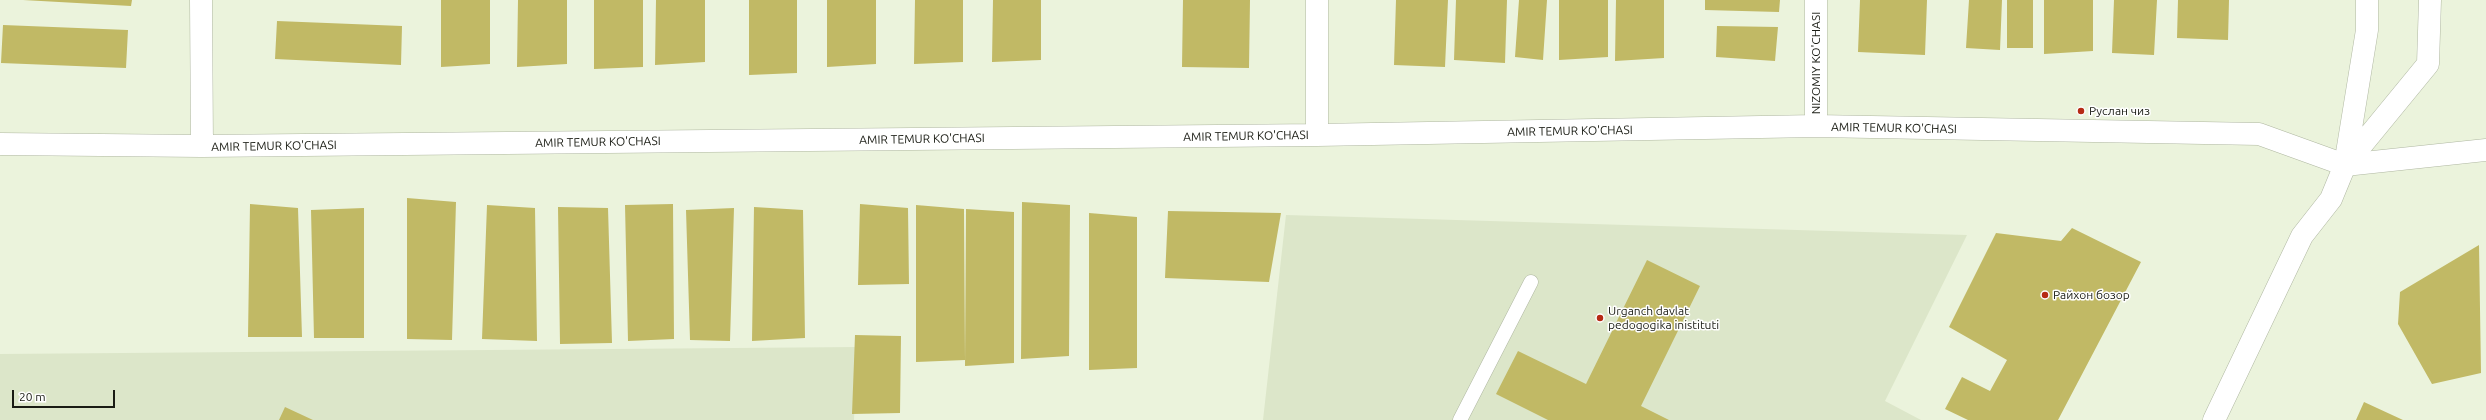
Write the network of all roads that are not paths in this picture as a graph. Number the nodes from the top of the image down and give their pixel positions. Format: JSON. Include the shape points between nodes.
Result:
{"nodes":[{"id":1,"x":201,"y":0,"type":"edge"},
{"id":2,"x":1317,"y":0,"type":"edge"},
{"id":3,"x":1816,"y":0,"type":"edge"},
{"id":4,"x":2367,"y":0,"type":"edge"},
{"id":5,"x":2430,"y":0,"type":"edge"},
{"id":6,"x":1816,"y":126,"type":"junction"},
{"id":7,"x":1317,"y":136,"type":"junction"},
{"id":8,"x":0,"y":144,"type":"edge"},
{"id":9,"x":202,"y":146,"type":"junction"},
{"id":10,"x":2486,"y":150,"type":"edge"},
{"id":11,"x":2345,"y":165,"type":"junction"},
{"id":12,"x":1531,"y":282,"type":"dead end"},
{"id":13,"x":1460,"y":420,"type":"edge"},
{"id":14,"x":2214,"y":420,"type":"edge"}],
"edges":[{"from":1,"to":9,"type":"street"},
{"from":2,"to":7,"type":"street"},
{"from":3,"to":6,"type":"street","name":"NIZOMIY KO'CHASI"},
{"from":4,"to":11,"type":"street","via":[[2367,30]]},
{"from":5,"to":11,"type":"street","via":[[2428,64]]},
{"from":6,"to":7,"type":"street","name":"AMIR TEMUR KO'CHASI"},
{"from":6,"to":11,"type":"street","name":"AMIR TEMUR KO'CHASI","via":[[2259,134]]},
{"from":7,"to":9,"type":"street","name":"AMIR TEMUR KO'CHASI"},
{"from":8,"to":9,"type":"street","name":"AMIR TEMUR KO'CHASI"},
{"from":10,"to":11,"type":"street","name":"AMIR TEMUR KO'CHASI"},
{"from":11,"to":14,"type":"street","via":[[2331,199],[2302,236]]},
{"from":12,"to":13,"type":"lane"}]}
